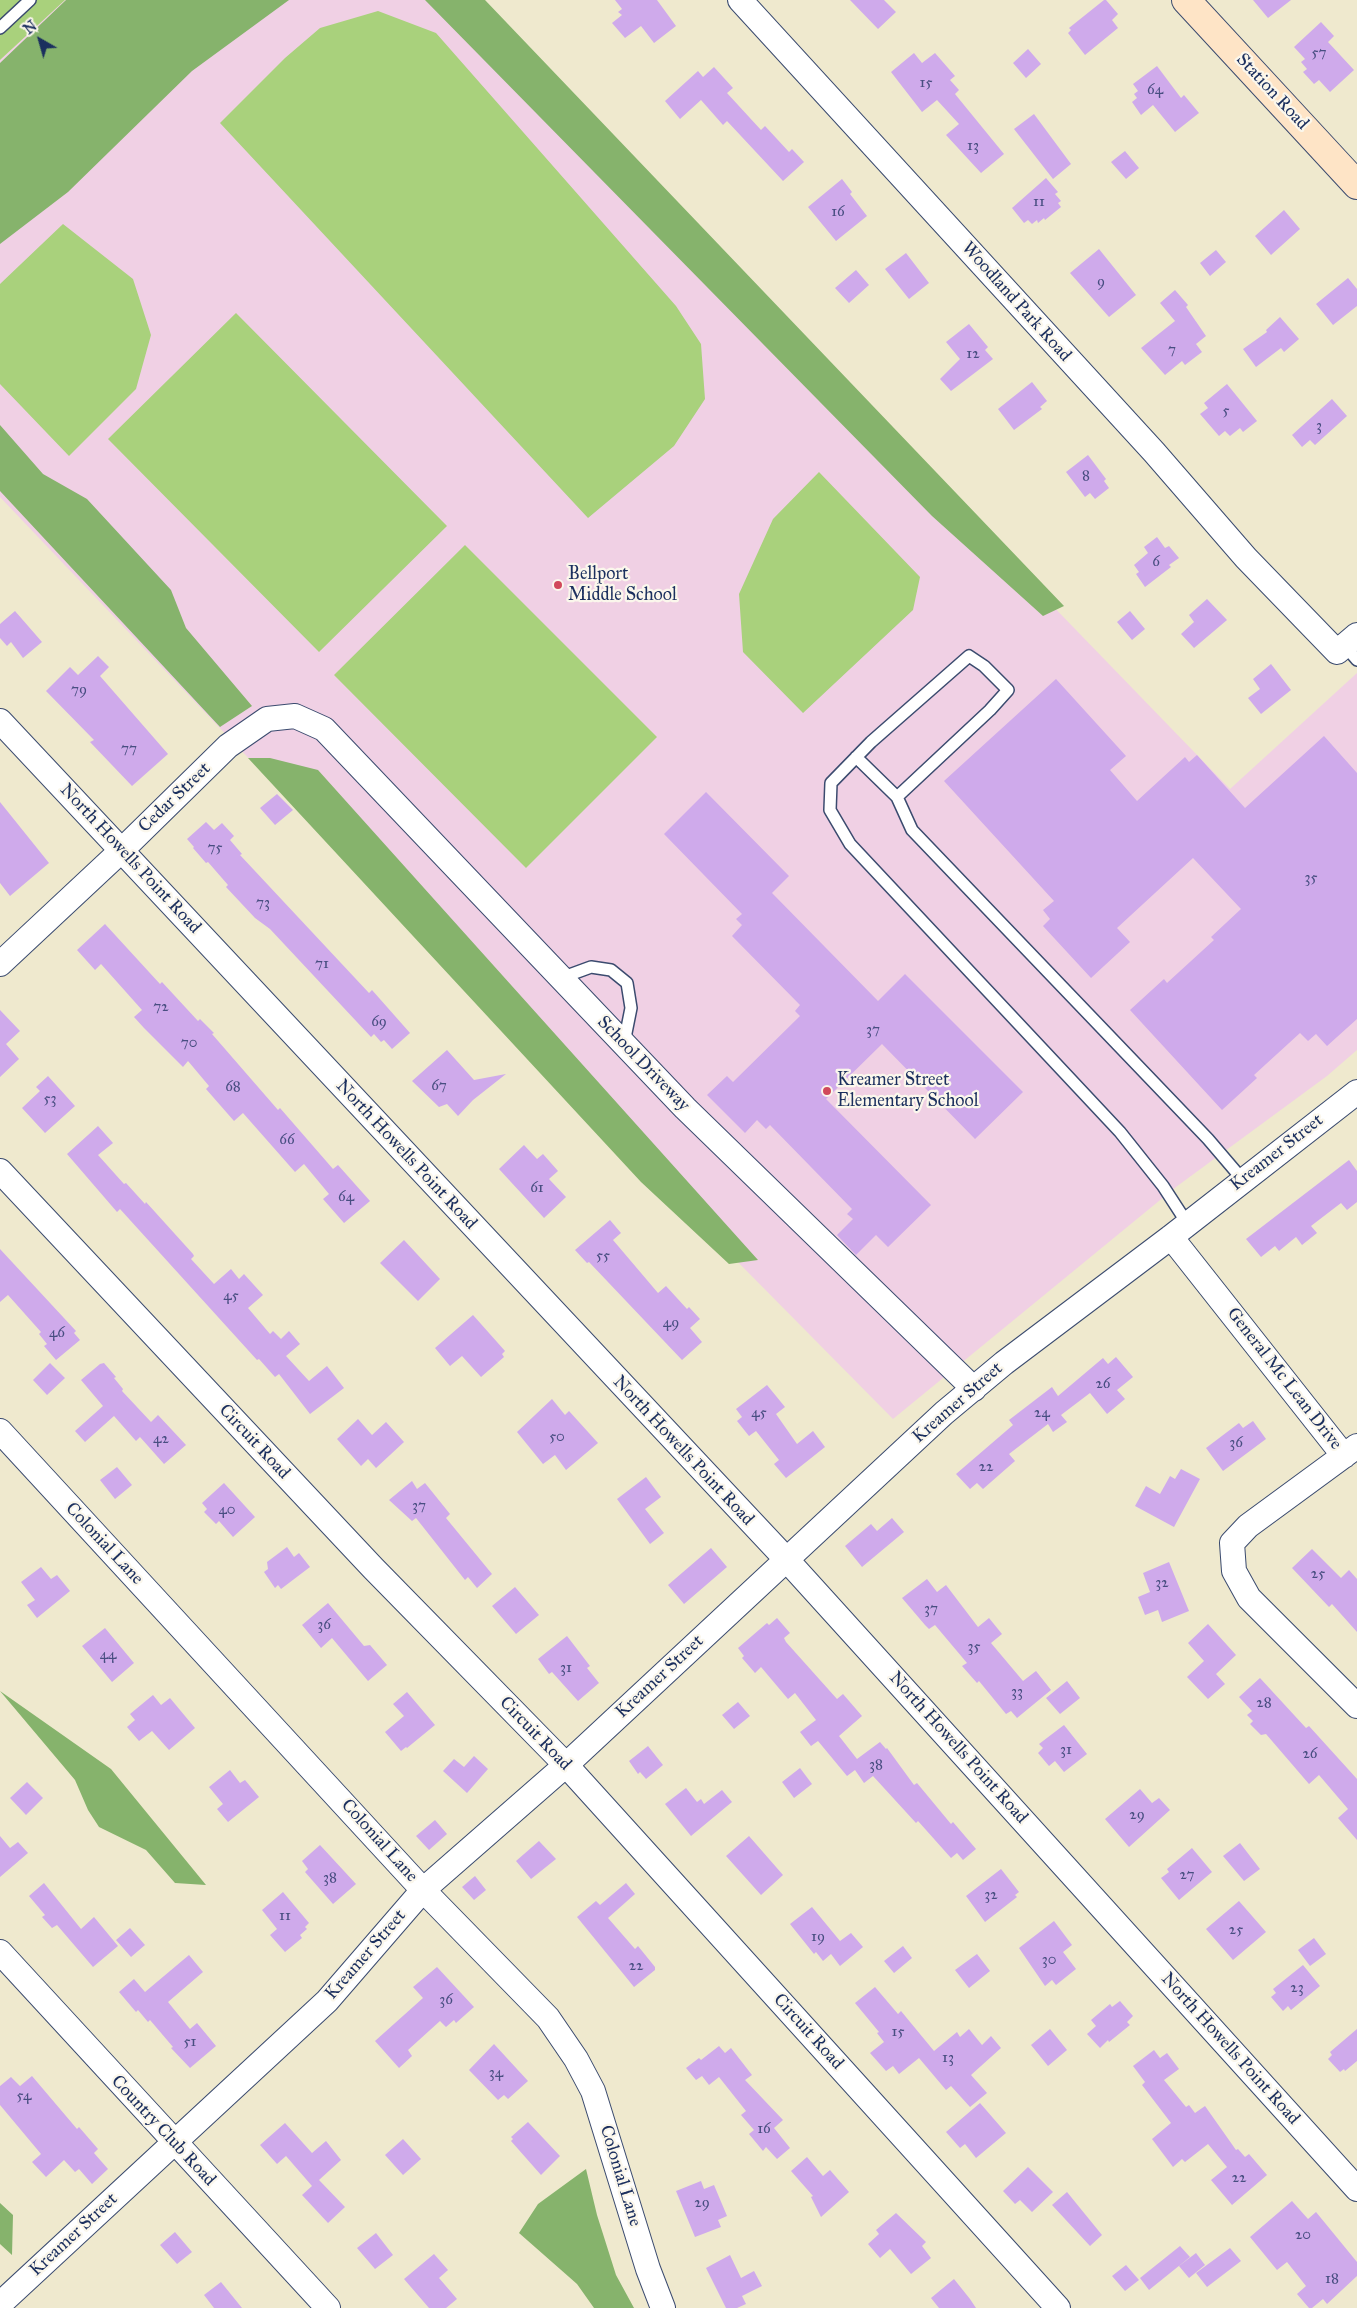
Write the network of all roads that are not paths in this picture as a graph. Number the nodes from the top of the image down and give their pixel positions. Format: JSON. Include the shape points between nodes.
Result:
{"nodes":[{"id":1,"x":30,"y":0,"type":"edge"},
{"id":2,"x":740,"y":0,"type":"edge"},
{"id":3,"x":1186,"y":0,"type":"edge"},
{"id":4,"x":0,"y":28,"type":"edge"},
{"id":5,"x":1357,"y":185,"type":"edge"},
{"id":6,"x":1353,"y":647,"type":"edge"},
{"id":7,"x":0,"y":721,"type":"edge"},
{"id":8,"x":324,"y":729,"type":"joint"},
{"id":9,"x":856,"y":757,"type":"junction"},
{"id":10,"x":897,"y":798,"type":"junction"},
{"id":11,"x":122,"y":850,"type":"junction"},
{"id":12,"x":0,"y":964,"type":"edge"},
{"id":13,"x":561,"y":978,"type":"junction"},
{"id":14,"x":624,"y":1044,"type":"junction"},
{"id":15,"x":1357,"y":1092,"type":"edge"},
{"id":16,"x":0,"y":1171,"type":"edge"},
{"id":17,"x":1243,"y":1180,"type":"junction"},
{"id":18,"x":1179,"y":1230,"type":"junction"},
{"id":19,"x":974,"y":1389,"type":"junction"},
{"id":20,"x":0,"y":1431,"type":"edge"},
{"id":21,"x":1350,"y":1451,"type":"edge"},
{"id":22,"x":786,"y":1559,"type":"junction"},
{"id":23,"x":1357,"y":1706,"type":"edge"},
{"id":24,"x":566,"y":1765,"type":"junction"},
{"id":25,"x":423,"y":1890,"type":"junction"},
{"id":26,"x":0,"y":1952,"type":"edge"},
{"id":27,"x":174,"y":2142,"type":"junction"},
{"id":28,"x":1357,"y":2189,"type":"edge"},
{"id":29,"x":0,"y":2304,"type":"edge"},
{"id":30,"x":328,"y":2308,"type":"edge"},
{"id":31,"x":663,"y":2308,"type":"edge"},
{"id":32,"x":1058,"y":2308,"type":"edge"}],
"edges":[{"from":1,"to":4,"type":"lane"},
{"from":2,"to":6,"type":"street","name":"Woodland Park Road","via":[[1154,452],[1246,558],[1337,652]]},
{"from":3,"to":5,"type":"main road","name":"Station Road"},
{"from":7,"to":11,"type":"street","name":"North Howells Point Road"},
{"from":8,"to":11,"type":"street","name":"Cedar Street","via":[[295,716],[267,719],[228,746]]},
{"from":8,"to":13,"type":"street","name":"School Driveway"},
{"from":9,"to":10,"type":"lane"},
{"from":9,"to":10,"type":"lane","via":[[970,656],[1008,690]]},
{"from":9,"to":18,"type":"lane","via":[[831,783],[830,810],[850,844],[1120,1132],[1163,1186]]},
{"from":10,"to":17,"type":"lane","via":[[912,830],[1208,1139]]},
{"from":11,"to":12,"type":"street","name":"Cedar Street"},
{"from":11,"to":22,"type":"street","name":"North Howells Point Road"},
{"from":13,"to":14,"type":"street","name":"School Driveway"},
{"from":13,"to":14,"type":"lane","via":[[591,967],[612,970],[627,983],[631,1008]]},
{"from":14,"to":19,"type":"street","name":"School Driveway","via":[[684,1108]]},
{"from":15,"to":17,"type":"street","name":"Kreamer Street"},
{"from":16,"to":24,"type":"street","name":"Circuit Road","via":[[373,1568]]},
{"from":17,"to":18,"type":"street","name":"Kreamer Street"},
{"from":18,"to":19,"type":"street","name":"Kreamer Street"},
{"from":18,"to":21,"type":"street","name":"General Mc Lean Drive"},
{"from":19,"to":22,"type":"street","name":"Kreamer Street"},
{"from":20,"to":25,"type":"street","name":"Colonial Lane"},
{"from":21,"to":23,"type":"street","name":"General Mc Lean Drive","via":[[1248,1526],[1232,1543],[1234,1571],[1249,1598]]},
{"from":22,"to":24,"type":"street","name":"Kreamer Street"},
{"from":22,"to":28,"type":"street","name":"North Howells Point Road"},
{"from":24,"to":25,"type":"street","name":"Kreamer Street"},
{"from":24,"to":32,"type":"street","name":"Circuit Road"},
{"from":25,"to":27,"type":"street","name":"Kreamer Street","via":[[327,2001]]},
{"from":25,"to":31,"type":"street","name":"Colonial Lane","via":[[548,2018],[576,2059],[593,2091]]},
{"from":26,"to":27,"type":"street","name":"Country Club Road"},
{"from":27,"to":29,"type":"street","name":"Kreamer Street"},
{"from":27,"to":30,"type":"street","name":"Country Club Road"}]}
